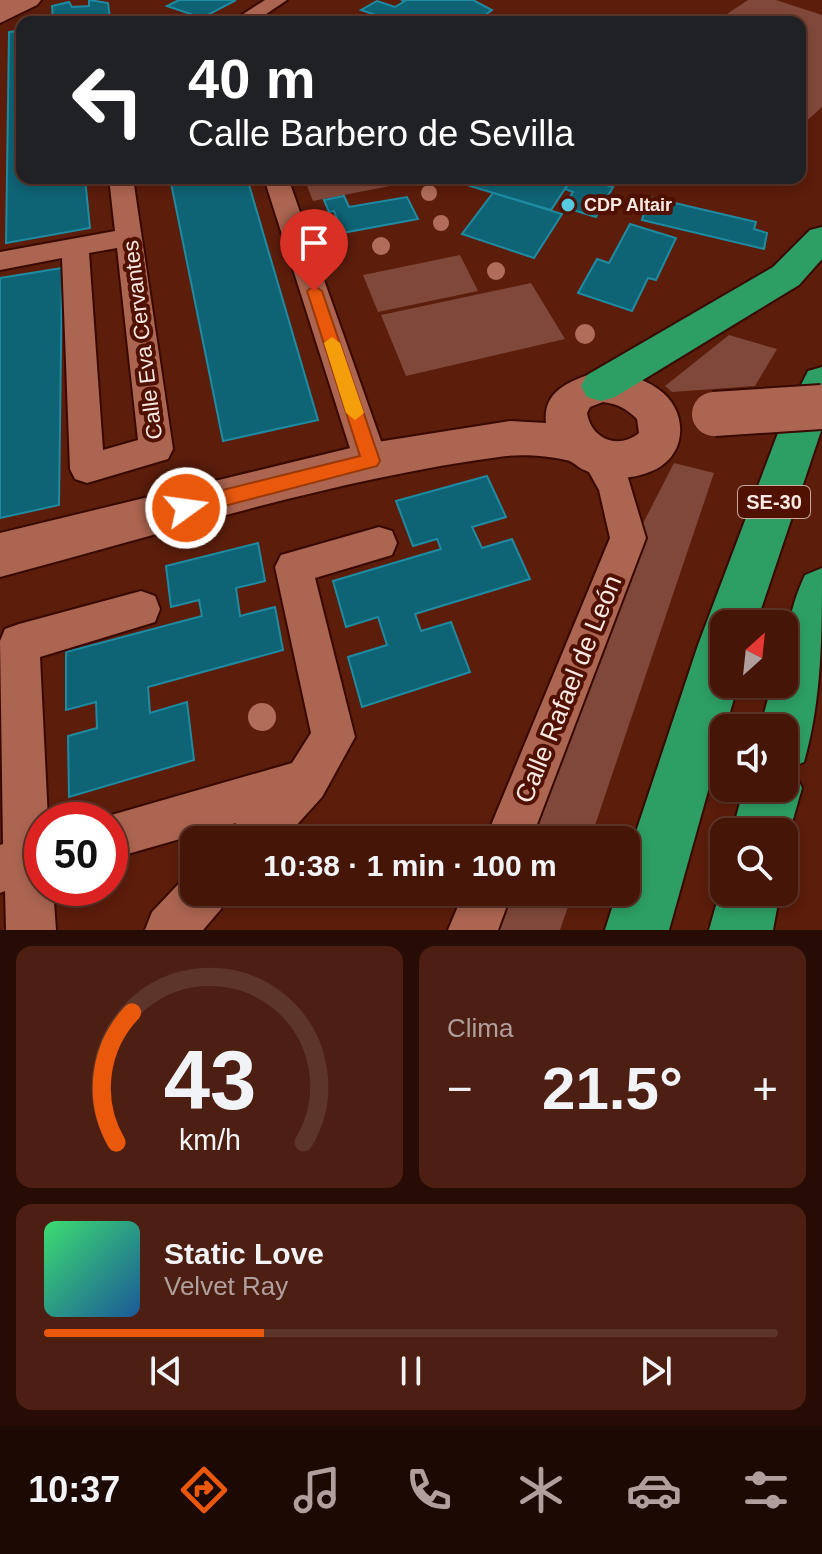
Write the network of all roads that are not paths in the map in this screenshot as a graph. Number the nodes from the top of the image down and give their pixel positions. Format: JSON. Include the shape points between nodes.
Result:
{"nodes":[{"id":1,"x":29,"y":0,"type":"edge"},
{"id":2,"x":278,"y":0,"type":"edge"},
{"id":3,"x":0,"y":16,"type":"edge"},
{"id":4,"x":251,"y":16,"type":"edge"},
{"id":5,"x":122,"y":184,"type":"edge"},
{"id":6,"x":278,"y":184,"type":"edge"},
{"id":7,"x":130,"y":237,"type":"junction"},
{"id":8,"x":822,"y":238,"type":"edge"},
{"id":9,"x":75,"y":247,"type":"junction"},
{"id":10,"x":0,"y":261,"type":"edge"},
{"id":11,"x":822,"y":382,"type":"edge"},
{"id":12,"x":822,"y":407,"type":"edge"},
{"id":13,"x":655,"y":419,"type":"junction"},
{"id":14,"x":585,"y":423,"type":"junction"},
{"id":15,"x":371,"y":461,"type":"junction"},
{"id":16,"x":379,"y":543,"type":"dead end"},
{"id":17,"x":0,"y":555,"type":"edge"},
{"id":18,"x":822,"y":591,"type":"edge"},
{"id":19,"x":141,"y":609,"type":"dead end"},
{"id":20,"x":736,"y":610,"type":"edge"},
{"id":21,"x":710,"y":688,"type":"edge"},
{"id":22,"x":791,"y":714,"type":"edge"},
{"id":23,"x":306,"y":781,"type":"junction"},
{"id":24,"x":265,"y":826,"type":"edge"},
{"id":25,"x":514,"y":826,"type":"edge"},
{"id":26,"x":128,"y":831,"type":"edge"},
{"id":27,"x":23,"y":862,"type":"edge"},
{"id":28,"x":191,"y":906,"type":"edge"},
{"id":29,"x":482,"y":906,"type":"edge"},
{"id":30,"x":746,"y":906,"type":"edge"},
{"id":31,"x":31,"y":930,"type":"edge"},
{"id":32,"x":170,"y":930,"type":"edge"},
{"id":33,"x":473,"y":930,"type":"edge"},
{"id":34,"x":637,"y":930,"type":"edge"},
{"id":35,"x":741,"y":930,"type":"edge"}],
"edges":[{"from":1,"to":3,"type":"main road"},
{"from":2,"to":4,"type":"street"},
{"from":5,"to":7,"type":"street","name":"Calle Eva Cervantes"},
{"from":6,"to":15,"type":"street"},
{"from":7,"to":9,"type":"street"},
{"from":7,"to":9,"type":"street","name":"Calle Eva Cervantes","via":[[156,449],[87,469]]},
{"from":8,"to":14,"type":"highway","via":[[786,276]]},
{"from":9,"to":10,"type":"street"},
{"from":11,"to":20,"type":"highway","number":"SE-30"},
{"from":12,"to":13,"type":"main road","bridge":true},
{"from":13,"to":14,"type":"main road","via":[[627,390]]},
{"from":13,"to":14,"type":"main road","via":[[654,448],[629,461]]},
{"from":14,"to":15,"type":"main road"},
{"from":14,"to":25,"type":"street","name":"Calle Rafael de León","via":[[616,488],[628,538]]},
{"from":15,"to":17,"type":"main road"},
{"from":16,"to":23,"type":"street","via":[[294,567],[333,737]]},
{"from":18,"to":22,"type":"highway"},
{"from":19,"to":27,"type":"street","via":[[19,643]]},
{"from":21,"to":34,"type":"highway"},
{"from":23,"to":24,"type":"street"},
{"from":23,"to":26,"type":"street"},
{"from":27,"to":31,"type":"street"},
{"from":28,"to":32,"type":"street"},
{"from":29,"to":33,"type":"street"},
{"from":30,"to":35,"type":"highway"}]}
